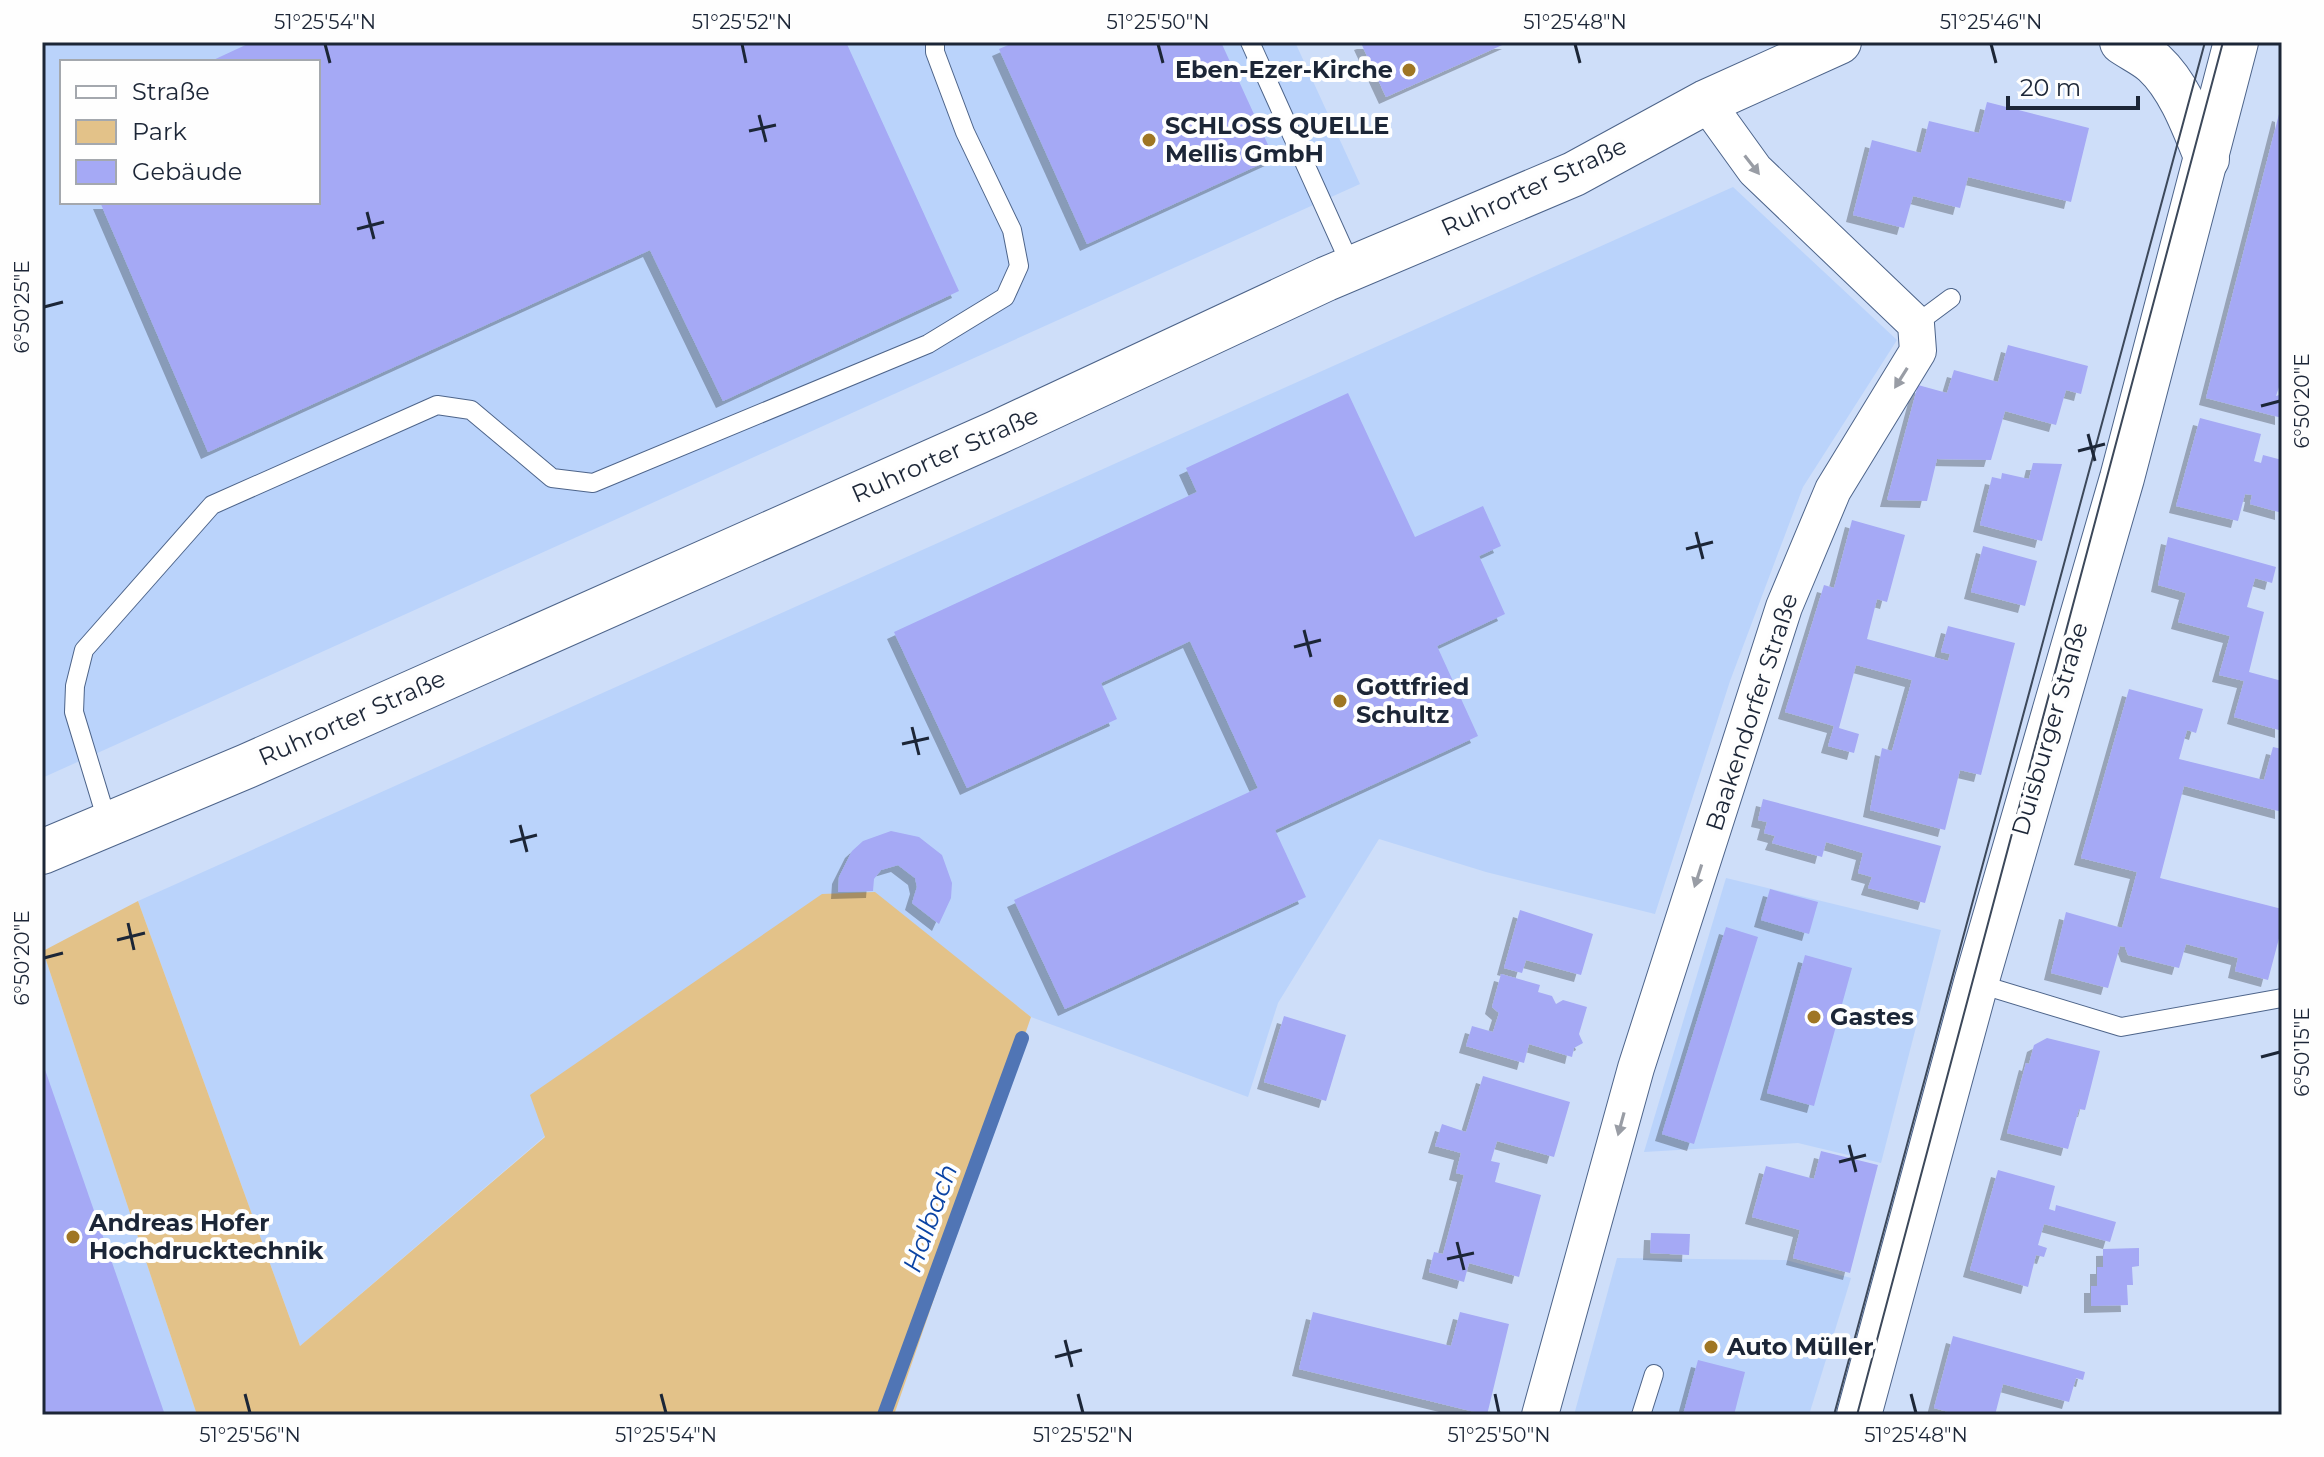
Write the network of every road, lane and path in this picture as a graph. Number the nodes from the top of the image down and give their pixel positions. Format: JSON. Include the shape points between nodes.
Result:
{"nodes":[{"id":1,"x":935,"y":42,"type":"edge"},
{"id":2,"x":1250,"y":42,"type":"edge"},
{"id":3,"x":1839,"y":42,"type":"edge"},
{"id":4,"x":2122,"y":42,"type":"edge"},
{"id":5,"x":2236,"y":42,"type":"edge"},
{"id":6,"x":1706,"y":102,"type":"junction"},
{"id":7,"x":2207,"y":159,"type":"junction"},
{"id":8,"x":1352,"y":268,"type":"junction"},
{"id":9,"x":1951,"y":298,"type":"dead end"},
{"id":10,"x":1916,"y":324,"type":"junction"},
{"id":11,"x":108,"y":824,"type":"junction"},
{"id":12,"x":51,"y":848,"type":"edge"},
{"id":13,"x":1976,"y":983,"type":"junction"},
{"id":14,"x":2282,"y":998,"type":"edge"},
{"id":15,"x":1654,"y":1374,"type":"dead end"},
{"id":16,"x":1540,"y":1415,"type":"edge"},
{"id":17,"x":1641,"y":1415,"type":"edge"},
{"id":18,"x":1859,"y":1415,"type":"edge"}],
"edges":[{"from":1,"to":11,"type":"lane","via":[[965,132],[1012,230],[1019,266],[1005,297],[928,344],[593,483],[552,478],[471,410],[437,405],[212,505],[84,650],[74,712]]},
{"from":2,"to":8,"type":"lane"},
{"from":3,"to":6,"type":"street","name":"Ruhrorter Straße"},
{"from":4,"to":7,"type":"street","via":[[2155,64],[2192,121]]},
{"from":5,"to":7,"type":"street","name":"Duisburger Straße"},
{"from":6,"to":8,"type":"street","name":"Ruhrorter Straße","via":[[1574,174]]},
{"from":6,"to":10,"type":"street","one_way":true,"via":[[1755,170]]},
{"from":7,"to":13,"type":"street","name":"Duisburger Straße","via":[[2122,478]]},
{"from":8,"to":11,"type":"street","name":"Ruhrorter Straße","via":[[996,433]]},
{"from":9,"to":10,"type":"lane"},
{"from":10,"to":16,"type":"street","name":"Baakendorfer Straße","one_way":true,"via":[[1918,351],[1833,490],[1784,607],[1636,1068]]},
{"from":11,"to":12,"type":"street","name":"Ruhrorter Straße"},
{"from":13,"to":14,"type":"lane","via":[[2121,1027]]},
{"from":13,"to":18,"type":"street","name":"Duisburger Straße"},
{"from":15,"to":17,"type":"lane"}]}
